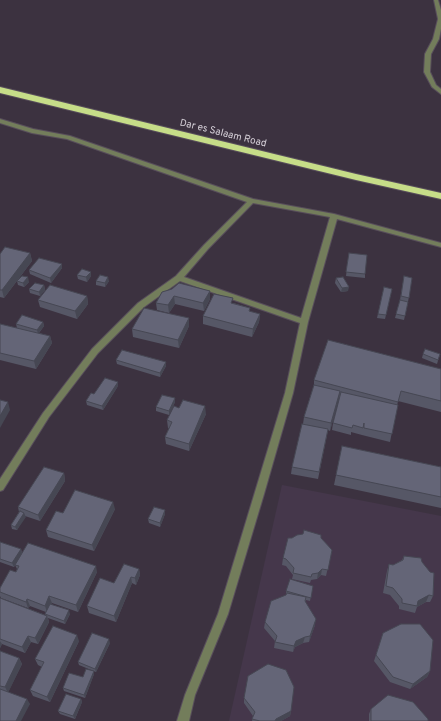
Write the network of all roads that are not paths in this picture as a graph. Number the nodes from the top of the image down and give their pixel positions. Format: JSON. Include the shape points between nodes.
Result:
{"nodes":[{"id":1,"x":436,"y":0,"type":"edge"},
{"id":2,"x":0,"y":90,"type":"edge"},
{"id":3,"x":441,"y":92,"type":"edge"},
{"id":4,"x":0,"y":121,"type":"edge"},
{"id":5,"x":441,"y":196,"type":"edge"},
{"id":6,"x":252,"y":201,"type":"junction"},
{"id":7,"x":334,"y":216,"type":"junction"},
{"id":8,"x":441,"y":245,"type":"edge"},
{"id":9,"x":179,"y":278,"type":"junction"},
{"id":10,"x":304,"y":322,"type":"junction"},
{"id":11,"x":0,"y":487,"type":"edge"},
{"id":12,"x":183,"y":721,"type":"edge"}],
"edges":[{"from":1,"to":3,"type":"street","via":[[441,19],[436,39],[428,54],[427,72],[434,86]]},
{"from":2,"to":5,"type":"highway","name":"Dar es Salaam Road"},
{"from":4,"to":6,"type":"street","via":[[32,131],[68,137]]},
{"from":6,"to":7,"type":"street"},
{"from":6,"to":9,"type":"street"},
{"from":7,"to":8,"type":"street"},
{"from":7,"to":10,"type":"street"},
{"from":9,"to":10,"type":"street"},
{"from":9,"to":11,"type":"street","via":[[141,305],[95,351],[46,415]]},
{"from":10,"to":12,"type":"street","via":[[289,393],[223,614],[190,695]]}]}
